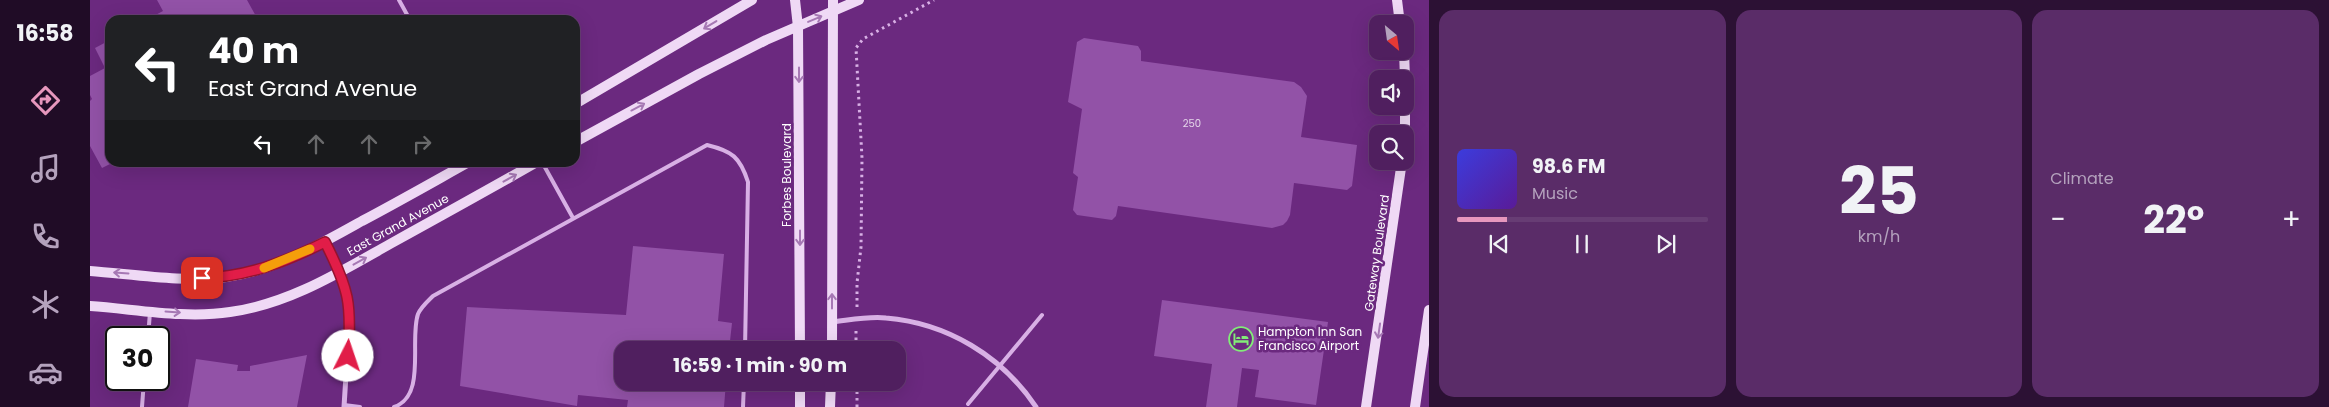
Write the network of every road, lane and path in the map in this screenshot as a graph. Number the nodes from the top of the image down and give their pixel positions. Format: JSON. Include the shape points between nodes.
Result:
{"nodes":[{"id":1,"x":399,"y":0,"type":"edge"},
{"id":2,"x":752,"y":0,"type":"edge"},
{"id":3,"x":795,"y":0,"type":"edge"},
{"id":4,"x":833,"y":0,"type":"edge"},
{"id":5,"x":859,"y":0,"type":"edge"},
{"id":6,"x":934,"y":0,"type":"edge"},
{"id":7,"x":1397,"y":0,"type":"edge"},
{"id":8,"x":832,"y":12,"type":"junction"},
{"id":9,"x":407,"y":15,"type":"edge"},
{"id":10,"x":1399,"y":15,"type":"edge"},
{"id":11,"x":798,"y":26,"type":"junction"},
{"id":12,"x":580,"y":101,"type":"edge"},
{"id":13,"x":580,"y":139,"type":"edge"},
{"id":14,"x":460,"y":167,"type":"edge"},
{"id":15,"x":528,"y":167,"type":"edge"},
{"id":16,"x":545,"y":167,"type":"edge"},
{"id":17,"x":1401,"y":170,"type":"edge"},
{"id":18,"x":573,"y":218,"type":"junction"},
{"id":19,"x":325,"y":242,"type":"junction"},
{"id":20,"x":90,"y":271,"type":"edge"},
{"id":21,"x":340,"y":272,"type":"junction"},
{"id":22,"x":90,"y":306,"type":"edge"},
{"id":23,"x":1429,"y":310,"type":"edge"},
{"id":24,"x":150,"y":311,"type":"junction"},
{"id":25,"x":1042,"y":315,"type":"dead end"},
{"id":26,"x":856,"y":320,"type":"junction"},
{"id":27,"x":832,"y":322,"type":"junction"},
{"id":28,"x":149,"y":326,"type":"edge"},
{"id":29,"x":745,"y":341,"type":"edge"},
{"id":30,"x":800,"y":341,"type":"edge"},
{"id":31,"x":832,"y":341,"type":"edge"},
{"id":32,"x":856,"y":341,"type":"edge"},
{"id":33,"x":1001,"y":366,"type":"junction"},
{"id":34,"x":143,"y":391,"type":"edge"},
{"id":35,"x":744,"y":391,"type":"edge"},
{"id":36,"x":800,"y":391,"type":"edge"},
{"id":37,"x":831,"y":391,"type":"edge"},
{"id":38,"x":857,"y":391,"type":"edge"},
{"id":39,"x":968,"y":404,"type":"dead end"},
{"id":40,"x":344,"y":406,"type":"edge"},
{"id":41,"x":142,"y":407,"type":"edge"},
{"id":42,"x":360,"y":407,"type":"edge"},
{"id":43,"x":394,"y":407,"type":"edge"},
{"id":44,"x":743,"y":407,"type":"edge"},
{"id":45,"x":800,"y":407,"type":"edge"},
{"id":46,"x":830,"y":407,"type":"edge"},
{"id":47,"x":857,"y":407,"type":"edge"},
{"id":48,"x":1036,"y":407,"type":"edge"},
{"id":49,"x":1366,"y":407,"type":"edge"},
{"id":50,"x":1415,"y":407,"type":"edge"}],
"edges":[{"from":1,"to":9,"type":"lane"},
{"from":2,"to":12,"type":"main road","one_way":true},
{"from":3,"to":11,"type":"main road","name":"Forbes Boulevard"},
{"from":4,"to":8,"type":"main road"},
{"from":5,"to":8,"type":"main road"},
{"from":6,"to":26,"type":"path","via":[[862,39],[856,48],[862,158]]},
{"from":7,"to":10,"type":"main road"},
{"from":11,"to":8,"type":"main road","one_way":true},
{"from":27,"to":8,"type":"main road","one_way":true},
{"from":13,"to":11,"type":"main road","one_way":true,"via":[[699,74]]},
{"from":11,"to":30,"type":"main road","name":"Forbes Boulevard","one_way":true},
{"from":14,"to":19,"type":"main road","name":"East Grand Avenue"},
{"from":21,"to":15,"type":"main road","name":"East Grand Avenue","one_way":true},
{"from":16,"to":18,"type":"lane"},
{"from":17,"to":49,"type":"main road","name":"Gateway Boulevard","one_way":true},
{"from":18,"to":29,"type":"lane","via":[[707,145],[726,150],[737,159],[748,182]]},
{"from":18,"to":43,"type":"lane","via":[[433,296],[425,304],[418,314],[413,386],[408,398]]},
{"from":19,"to":20,"type":"main road","name":"East Grand Avenue","one_way":true,"via":[[272,266],[225,278]]},
{"from":19,"to":21,"type":"street"},
{"from":24,"to":21,"type":"main road","name":"East Grand Avenue","one_way":true,"via":[[229,313],[281,299]]},
{"from":21,"to":40,"type":"street","via":[[350,312]]},
{"from":22,"to":24,"type":"main road","name":"East Grand Avenue"},
{"from":23,"to":50,"type":"main road"},
{"from":24,"to":28,"type":"lane"},
{"from":25,"to":33,"type":"lane"},
{"from":26,"to":27,"type":"street"},
{"from":26,"to":32,"type":"path"},
{"from":26,"to":33,"type":"street","via":[[885,318],[917,323],[973,345]]},
{"from":27,"to":31,"type":"main road"},
{"from":33,"to":39,"type":"lane"},
{"from":33,"to":48,"type":"street","via":[[1023,387]]},
{"from":34,"to":41,"type":"lane"},
{"from":35,"to":44,"type":"lane"},
{"from":36,"to":45,"type":"main road"},
{"from":37,"to":46,"type":"main road"},
{"from":38,"to":47,"type":"path"},
{"from":40,"to":42,"type":"lane"}]}
